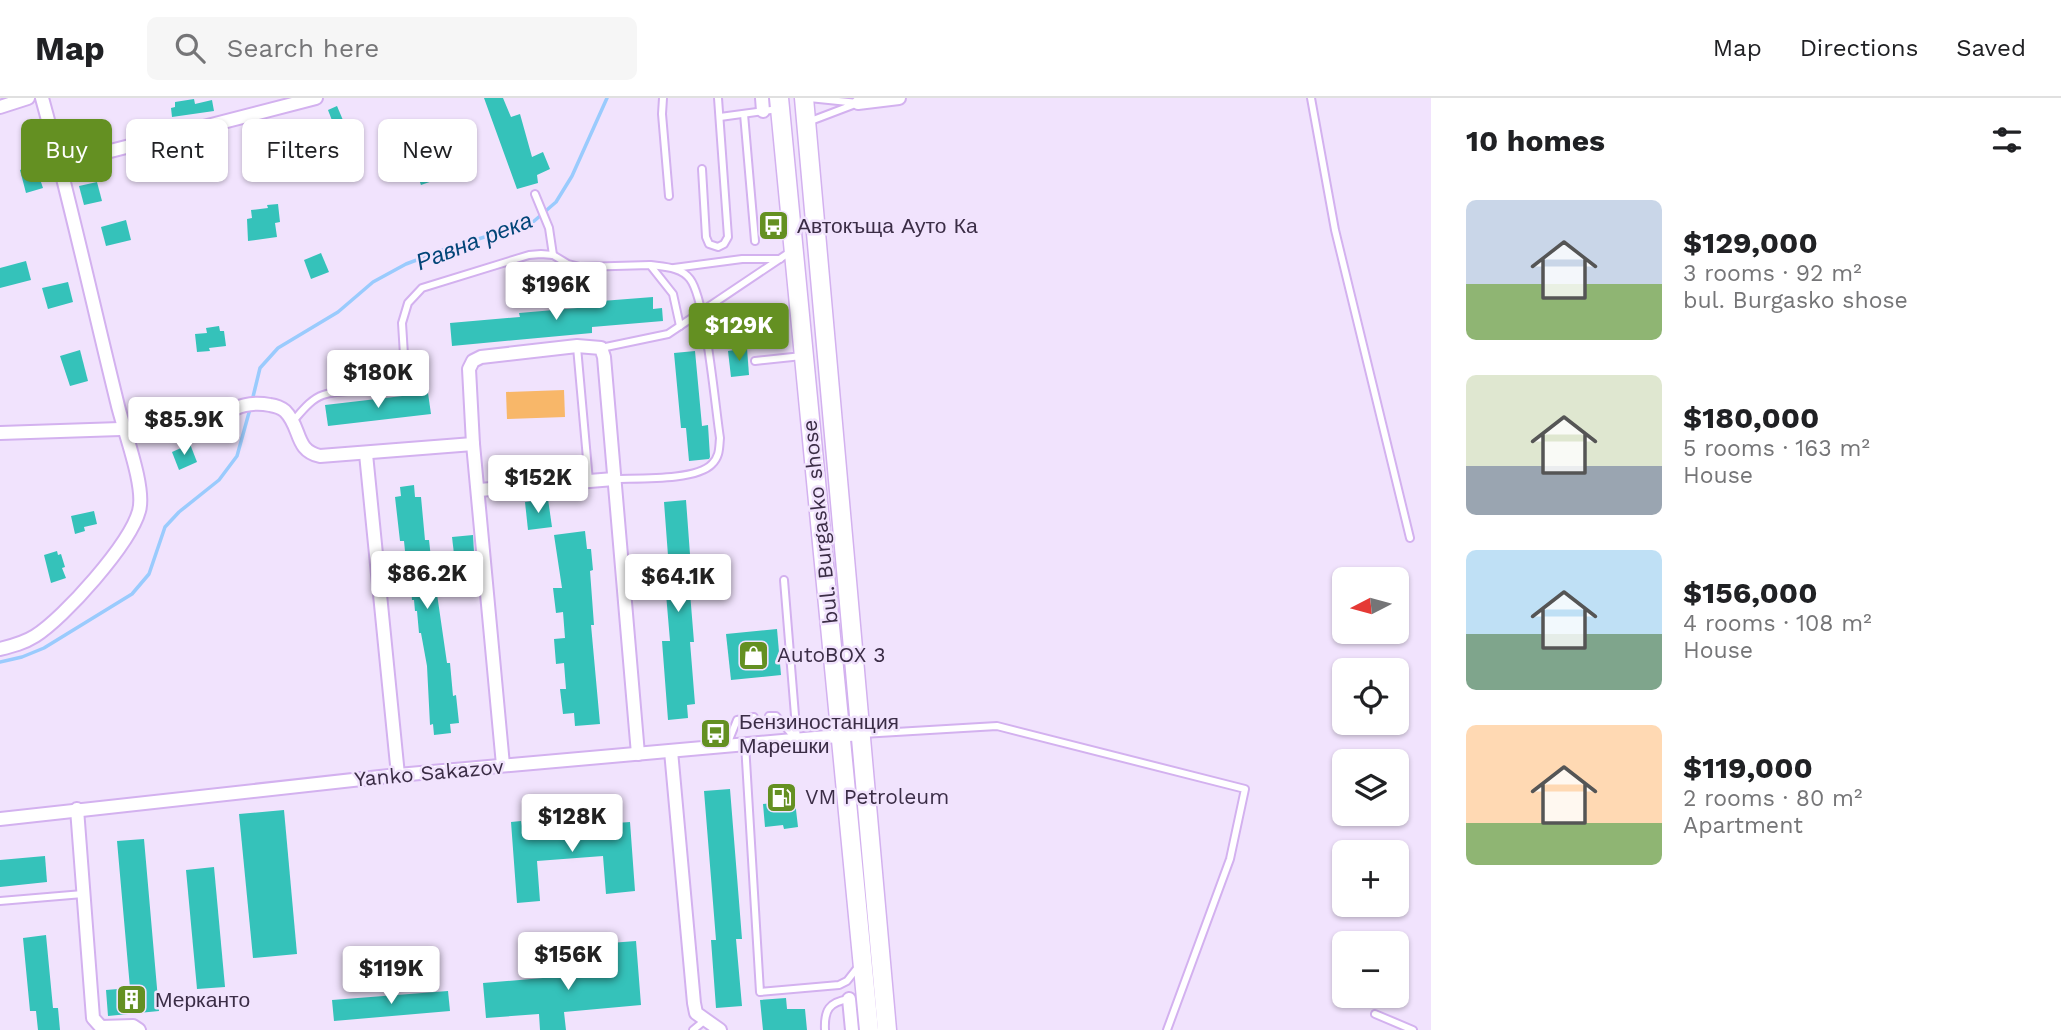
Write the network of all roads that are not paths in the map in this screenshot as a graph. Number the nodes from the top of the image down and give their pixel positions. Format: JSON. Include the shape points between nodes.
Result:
{"nodes":[{"id":1,"x":28,"y":98,"type":"edge"},
{"id":2,"x":42,"y":98,"type":"edge"},
{"id":3,"x":316,"y":98,"type":"edge"},
{"id":4,"x":663,"y":98,"type":"edge"},
{"id":5,"x":718,"y":98,"type":"edge"},
{"id":6,"x":806,"y":98,"type":"edge"},
{"id":7,"x":899,"y":98,"type":"edge"},
{"id":8,"x":1311,"y":98,"type":"edge"},
{"id":9,"x":858,"y":103,"type":"junction"},
{"id":10,"x":771,"y":104,"type":"edge"},
{"id":11,"x":0,"y":107,"type":"edge"},
{"id":12,"x":744,"y":114,"type":"junction"},
{"id":13,"x":720,"y":117,"type":"junction"},
{"id":14,"x":48,"y":119,"type":"edge"},
{"id":15,"x":806,"y":123,"type":"junction"},
{"id":16,"x":112,"y":151,"type":"edge"},
{"id":17,"x":702,"y":169,"type":"dead end"},
{"id":18,"x":64,"y":182,"type":"edge"},
{"id":19,"x":535,"y":194,"type":"dead end"},
{"id":20,"x":669,"y":196,"type":"dead end"},
{"id":21,"x":755,"y":241,"type":"dead end"},
{"id":22,"x":787,"y":254,"type":"junction"},
{"id":23,"x":553,"y":255,"type":"junction"},
{"id":24,"x":650,"y":265,"type":"junction"},
{"id":25,"x":674,"y":268,"type":"junction"},
{"id":26,"x":701,"y":312,"type":"junction"},
{"id":27,"x":680,"y":326,"type":"junction"},
{"id":28,"x":577,"y":346,"type":"junction"},
{"id":29,"x":601,"y":348,"type":"junction"},
{"id":30,"x":804,"y":356,"type":"junction"},
{"id":31,"x":755,"y":361,"type":"dead end"},
{"id":32,"x":294,"y":420,"type":"junction"},
{"id":33,"x":123,"y":430,"type":"junction"},
{"id":34,"x":0,"y":433,"type":"edge"},
{"id":35,"x":473,"y":444,"type":"junction"},
{"id":36,"x":366,"y":454,"type":"junction"},
{"id":37,"x":614,"y":479,"type":"junction"},
{"id":38,"x":589,"y":481,"type":"junction"},
{"id":39,"x":479,"y":490,"type":"junction"},
{"id":40,"x":1410,"y":538,"type":"dead end"},
{"id":41,"x":784,"y":580,"type":"dead end"},
{"id":42,"x":0,"y":649,"type":"edge"},
{"id":43,"x":769,"y":716,"type":"dead end"},
{"id":44,"x":754,"y":718,"type":"dead end"},
{"id":45,"x":860,"y":734,"type":"junction"},
{"id":46,"x":841,"y":736,"type":"junction"},
{"id":47,"x":797,"y":740,"type":"junction"},
{"id":48,"x":745,"y":744,"type":"junction"},
{"id":49,"x":727,"y":746,"type":"junction"},
{"id":50,"x":671,"y":751,"type":"junction"},
{"id":51,"x":638,"y":754,"type":"junction"},
{"id":52,"x":503,"y":765,"type":"junction"},
{"id":53,"x":398,"y":775,"type":"junction"},
{"id":54,"x":77,"y":809,"type":"junction"},
{"id":55,"x":0,"y":819,"type":"edge"},
{"id":56,"x":83,"y":894,"type":"junction"},
{"id":57,"x":0,"y":901,"type":"edge"},
{"id":58,"x":862,"y":951,"type":"junction"},
{"id":59,"x":849,"y":999,"type":"joint"},
{"id":60,"x":1375,"y":1014,"type":"dead end"},
{"id":61,"x":704,"y":1021,"type":"junction"},
{"id":62,"x":139,"y":1030,"type":"edge"},
{"id":63,"x":693,"y":1030,"type":"edge"},
{"id":64,"x":720,"y":1030,"type":"edge"},
{"id":65,"x":825,"y":1030,"type":"edge"},
{"id":66,"x":852,"y":1030,"type":"edge"},
{"id":67,"x":869,"y":1030,"type":"edge"},
{"id":68,"x":887,"y":1030,"type":"edge"},
{"id":69,"x":1167,"y":1030,"type":"edge"},
{"id":70,"x":1413,"y":1030,"type":"edge"}],
"edges":[{"from":1,"to":11,"type":"street"},
{"from":2,"to":14,"type":"street"},
{"from":3,"to":16,"type":"street"},
{"from":4,"to":20,"type":"lane"},
{"from":5,"to":13,"type":"lane"},
{"from":6,"to":9,"type":"lane"},
{"from":6,"to":15,"type":"main road","name":"bul. Burgasko shose"},
{"from":7,"to":9,"type":"street"},
{"from":8,"to":40,"type":"lane","via":[[1335,230]]},
{"from":9,"to":15,"type":"lane"},
{"from":10,"to":12,"type":"lane"},
{"from":10,"to":22,"type":"main road","name":"bul. Burgasko shose"},
{"from":12,"to":13,"type":"lane"},
{"from":12,"to":21,"type":"lane"},
{"from":13,"to":17,"type":"lane","via":[[728,237],[718,247],[706,237]]},
{"from":15,"to":45,"type":"main road","name":"bul. Burgasko shose"},
{"from":18,"to":33,"type":"street"},
{"from":19,"to":23,"type":"lane","via":[[549,228]]},
{"from":22,"to":25,"type":"lane"},
{"from":22,"to":26,"type":"lane"},
{"from":22,"to":30,"type":"main road","name":"bul. Burgasko shose"},
{"from":23,"to":24,"type":"lane","via":[[580,267]]},
{"from":23,"to":32,"type":"lane","via":[[529,256],[422,288],[408,303],[402,323],[402,376],[394,385],[324,394]]},
{"from":24,"to":25,"type":"lane"},
{"from":24,"to":27,"type":"lane","via":[[673,294]]},
{"from":25,"to":26,"type":"lane","via":[[688,276],[696,289]]},
{"from":26,"to":27,"type":"lane"},
{"from":26,"to":37,"type":"lane","via":[[719,455],[711,466],[699,471]]},
{"from":27,"to":29,"type":"lane","via":[[668,334]]},
{"from":28,"to":29,"type":"street"},
{"from":28,"to":35,"type":"street","via":[[473,360]]},
{"from":28,"to":38,"type":"lane"},
{"from":29,"to":37,"type":"street"},
{"from":30,"to":31,"type":"lane"},
{"from":30,"to":46,"type":"main road","name":"bul. Burgasko shose"},
{"from":32,"to":33,"type":"street","via":[[281,407],[260,403],[243,405],[202,423]]},
{"from":32,"to":36,"type":"street","via":[[302,446],[310,454]]},
{"from":33,"to":34,"type":"street"},
{"from":33,"to":42,"type":"street","via":[[141,491],[131,529],[105,566],[49,625]]},
{"from":35,"to":36,"type":"street"},
{"from":35,"to":39,"type":"street"},
{"from":36,"to":53,"type":"street"},
{"from":37,"to":38,"type":"street"},
{"from":37,"to":51,"type":"street"},
{"from":38,"to":39,"type":"street"},
{"from":39,"to":52,"type":"street"},
{"from":41,"to":47,"type":"lane"},
{"from":43,"to":47,"type":"lane","via":[[776,716]]},
{"from":44,"to":49,"type":"lane","via":[[737,720]]},
{"from":45,"to":46,"type":"street","name":"Yanko Sakazov"},
{"from":45,"to":68,"type":"main road","name":"bul. Burgasko shose"},
{"from":45,"to":69,"type":"lane","via":[[997,726],[1245,789],[1230,859]]},
{"from":46,"to":47,"type":"street","name":"Yanko Sakazov"},
{"from":46,"to":58,"type":"main road","name":"bul. Burgasko shose"},
{"from":47,"to":48,"type":"street","name":"Yanko Sakazov"},
{"from":48,"to":49,"type":"street","name":"Yanko Sakazov"},
{"from":48,"to":58,"type":"lane","via":[[760,992],[847,981],[861,962]]},
{"from":49,"to":50,"type":"street","name":"Yanko Sakazov"},
{"from":50,"to":51,"type":"street","name":"Yanko Sakazov"},
{"from":50,"to":61,"type":"street","via":[[694,1003]]},
{"from":51,"to":52,"type":"street","name":"Yanko Sakazov"},
{"from":52,"to":53,"type":"street","name":"Yanko Sakazov"},
{"from":53,"to":54,"type":"street","name":"Yanko Sakazov"},
{"from":54,"to":55,"type":"street","name":"Yanko Sakazov"},
{"from":54,"to":56,"type":"street"},
{"from":56,"to":57,"type":"lane"},
{"from":56,"to":62,"type":"street","via":[[93,1018],[101,1027]]},
{"from":58,"to":67,"type":"main road","name":"bul. Burgasko shose"},
{"from":59,"to":65,"type":"lane","via":[[830,1005],[825,1012]]},
{"from":59,"to":66,"type":"street"},
{"from":60,"to":70,"type":"lane"},
{"from":61,"to":63,"type":"lane"},
{"from":61,"to":64,"type":"street"}]}
